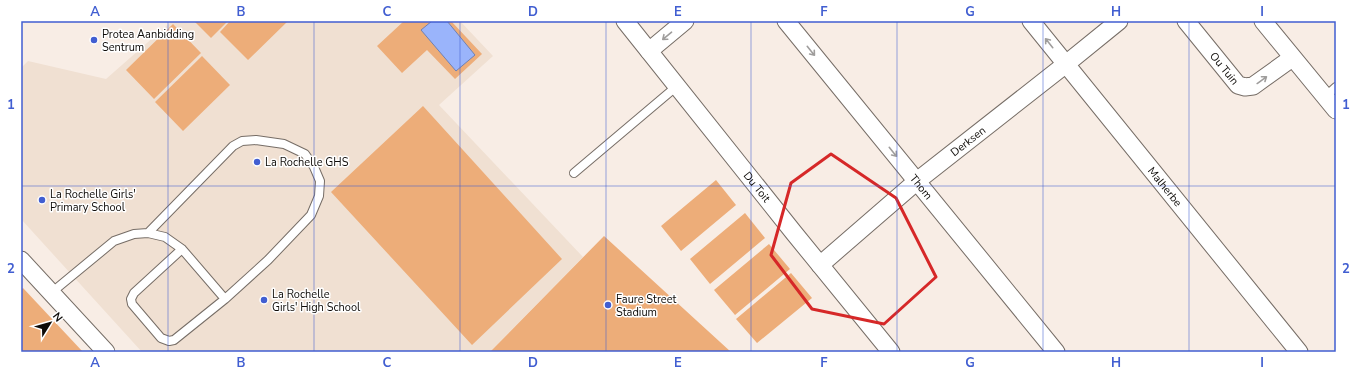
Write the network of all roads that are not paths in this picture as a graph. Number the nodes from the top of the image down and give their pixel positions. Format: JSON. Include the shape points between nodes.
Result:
{"nodes":[{"id":1,"x":625,"y":21,"type":"edge"},
{"id":2,"x":685,"y":21,"type":"edge"},
{"id":3,"x":786,"y":21,"type":"edge"},
{"id":4,"x":1031,"y":21,"type":"edge"},
{"id":5,"x":1119,"y":21,"type":"edge"},
{"id":6,"x":1186,"y":21,"type":"edge"},
{"id":7,"x":1263,"y":21,"type":"edge"},
{"id":8,"x":649,"y":51,"type":"junction"},
{"id":9,"x":1292,"y":58,"type":"junction"},
{"id":10,"x":1066,"y":64,"type":"junction"},
{"id":11,"x":677,"y":86,"type":"junction"},
{"id":12,"x":1331,"y":92,"type":"edge"},
{"id":13,"x":1336,"y":110,"type":"edge"},
{"id":14,"x":574,"y":173,"type":"dead end"},
{"id":15,"x":917,"y":182,"type":"junction"},
{"id":16,"x":148,"y":232,"type":"junction"},
{"id":17,"x":182,"y":249,"type":"junction"},
{"id":18,"x":820,"y":265,"type":"junction"},
{"id":19,"x":24,"y":269,"type":"edge"},
{"id":20,"x":51,"y":293,"type":"junction"},
{"id":21,"x":225,"y":299,"type":"junction"},
{"id":22,"x":106,"y":352,"type":"edge"},
{"id":23,"x":891,"y":352,"type":"edge"},
{"id":24,"x":1056,"y":352,"type":"edge"},
{"id":25,"x":1299,"y":352,"type":"edge"}],
"edges":[{"from":1,"to":8,"type":"street","name":"Du Toit"},
{"from":2,"to":8,"type":"street","one_way":true},
{"from":3,"to":15,"type":"street","name":"Thom","one_way":true},
{"from":10,"to":4,"type":"street","name":"Malherbe","one_way":true},
{"from":5,"to":10,"type":"street","name":"Derksen"},
{"from":6,"to":9,"type":"street","name":"Ou Tuin","one_way":true,"via":[[1238,85],[1253,86]]},
{"from":7,"to":9,"type":"street"},
{"from":8,"to":11,"type":"street","name":"Du Toit"},
{"from":9,"to":12,"type":"street"},
{"from":10,"to":15,"type":"street","name":"Derksen"},
{"from":10,"to":25,"type":"street","name":"Malherbe"},
{"from":11,"to":14,"type":"lane"},
{"from":11,"to":18,"type":"street","name":"Du Toit"},
{"from":12,"to":13,"type":"street"},
{"from":15,"to":18,"type":"street","name":"Derksen"},
{"from":15,"to":24,"type":"street","name":"Thom"},
{"from":16,"to":17,"type":"lane","via":[[164,237]]},
{"from":16,"to":20,"type":"lane","via":[[114,241]]},
{"from":16,"to":21,"type":"lane","via":[[233,146],[242,141],[284,144],[305,154],[320,181],[319,196],[311,215],[268,260]]},
{"from":17,"to":21,"type":"lane"},
{"from":17,"to":21,"type":"lane","via":[[134,293],[131,299],[132,304],[161,338],[169,342],[174,340]]},
{"from":18,"to":23,"type":"street","name":"Du Toit"},
{"from":19,"to":20,"type":"street"},
{"from":20,"to":22,"type":"street"}]}
